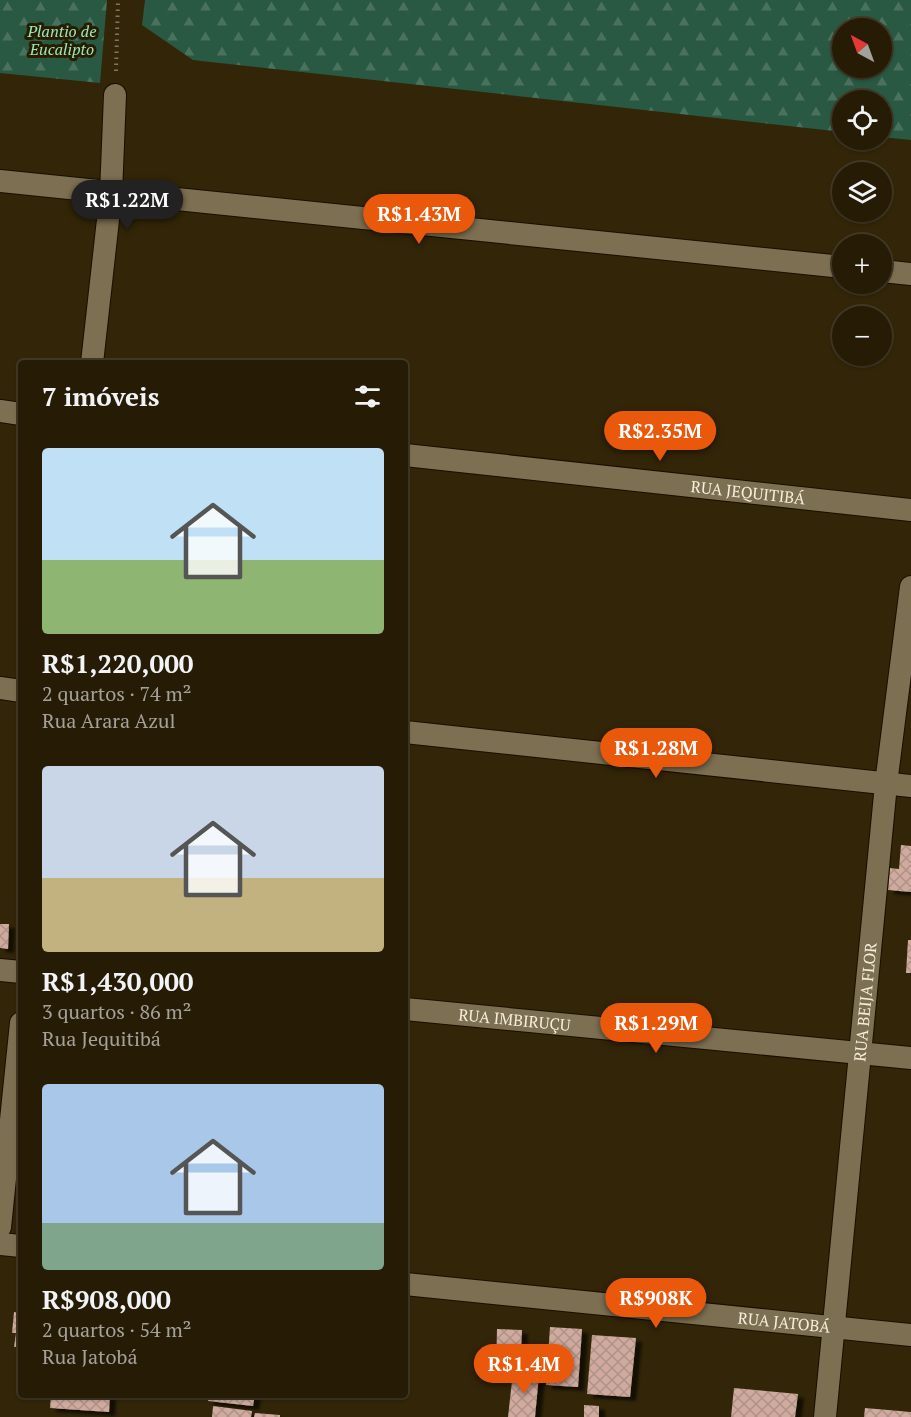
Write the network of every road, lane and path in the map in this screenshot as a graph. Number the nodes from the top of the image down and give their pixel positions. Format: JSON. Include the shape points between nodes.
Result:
{"nodes":[{"id":1,"x":118,"y":0,"type":"edge"},
{"id":2,"x":115,"y":95,"type":"joint"},
{"id":3,"x":0,"y":181,"type":"edge"},
{"id":4,"x":111,"y":193,"type":"junction"},
{"id":5,"x":832,"y":266,"type":"edge"},
{"id":6,"x":892,"y":272,"type":"edge"},
{"id":7,"x":911,"y":274,"type":"edge"},
{"id":8,"x":92,"y":360,"type":"edge"},
{"id":9,"x":0,"y":411,"type":"edge"},
{"id":10,"x":18,"y":414,"type":"edge"},
{"id":11,"x":408,"y":455,"type":"edge"},
{"id":12,"x":911,"y":510,"type":"edge"},
{"id":13,"x":911,"y":587,"type":"edge"},
{"id":14,"x":0,"y":688,"type":"edge"},
{"id":15,"x":18,"y":691,"type":"edge"},
{"id":16,"x":408,"y":732,"type":"edge"},
{"id":17,"x":886,"y":784,"type":"junction"},
{"id":18,"x":911,"y":786,"type":"edge"},
{"id":19,"x":0,"y":970,"type":"edge"},
{"id":20,"x":18,"y":972,"type":"edge"},
{"id":21,"x":408,"y":1009,"type":"edge"},
{"id":22,"x":18,"y":1052,"type":"edge"},
{"id":23,"x":862,"y":1053,"type":"junction"},
{"id":24,"x":911,"y":1058,"type":"edge"},
{"id":25,"x":0,"y":1227,"type":"edge"},
{"id":26,"x":0,"y":1244,"type":"edge"},
{"id":27,"x":18,"y":1246,"type":"edge"},
{"id":28,"x":408,"y":1284,"type":"edge"},
{"id":29,"x":834,"y":1327,"type":"junction"},
{"id":30,"x":911,"y":1335,"type":"edge"},
{"id":31,"x":825,"y":1417,"type":"edge"}],
"edges":[{"from":1,"to":2,"type":"path"},
{"from":2,"to":4,"type":"street"},
{"from":3,"to":4,"type":"street"},
{"from":4,"to":5,"type":"street"},
{"from":4,"to":8,"type":"street"},
{"from":6,"to":7,"type":"street"},
{"from":9,"to":10,"type":"street"},
{"from":11,"to":12,"type":"street","name":"RUA JEQUITIBÁ"},
{"from":13,"to":17,"type":"street","name":"RUA BEIJA FLOR"},
{"from":14,"to":15,"type":"street"},
{"from":16,"to":17,"type":"street"},
{"from":17,"to":18,"type":"street"},
{"from":17,"to":23,"type":"street","name":"RUA BEIJA FLOR"},
{"from":19,"to":20,"type":"street"},
{"from":21,"to":23,"type":"street","name":"RUA IMBIRUÇU"},
{"from":22,"to":25,"type":"street"},
{"from":23,"to":24,"type":"street","name":"RUA IMBIRUÇU"},
{"from":23,"to":29,"type":"street","name":"RUA BEIJA FLOR"},
{"from":26,"to":27,"type":"street"},
{"from":28,"to":29,"type":"street","name":"RUA JATOBÁ"},
{"from":29,"to":30,"type":"street","name":"RUA JATOBÁ"},
{"from":29,"to":31,"type":"street","name":"RUA BEIJA FLOR"}]}
